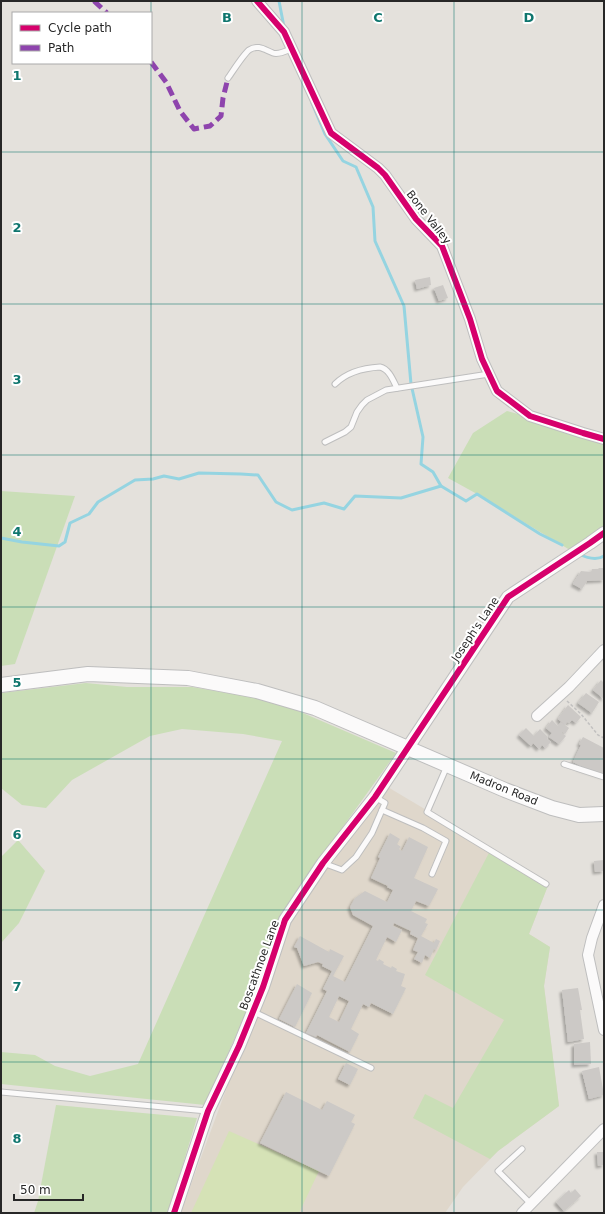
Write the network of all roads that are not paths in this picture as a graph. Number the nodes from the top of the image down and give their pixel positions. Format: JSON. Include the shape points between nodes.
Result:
{"nodes":[{"id":1,"x":257,"y":1,"type":"edge"},
{"id":2,"x":291,"y":49,"type":"junction"},
{"id":3,"x":228,"y":78,"type":"dead end"},
{"id":4,"x":489,"y":374,"type":"junction"},
{"id":5,"x":335,"y":384,"type":"dead end"},
{"id":6,"x":397,"y":388,"type":"junction"},
{"id":7,"x":604,"y":439,"type":"edge"},
{"id":8,"x":325,"y":442,"type":"dead end"},
{"id":9,"x":604,"y":533,"type":"edge"},
{"id":10,"x":604,"y":650,"type":"edge"},
{"id":11,"x":1,"y":685,"type":"edge"},
{"id":12,"x":537,"y":716,"type":"dead end"},
{"id":13,"x":407,"y":747,"type":"junction"},
{"id":14,"x":564,"y":764,"type":"dead end"},
{"id":15,"x":447,"y":765,"type":"junction"},
{"id":16,"x":604,"y":777,"type":"edge"},
{"id":17,"x":375,"y":797,"type":"junction"},
{"id":18,"x":382,"y":810,"type":"junction"},
{"id":19,"x":604,"y":814,"type":"edge"},
{"id":20,"x":323,"y":863,"type":"junction"},
{"id":21,"x":432,"y":874,"type":"dead end"},
{"id":22,"x":546,"y":884,"type":"dead end"},
{"id":23,"x":604,"y":905,"type":"edge"},
{"id":24,"x":602,"y":917,"type":"edge"},
{"id":25,"x":253,"y":1012,"type":"junction"},
{"id":26,"x":604,"y":1030,"type":"edge"},
{"id":27,"x":371,"y":1068,"type":"dead end"},
{"id":28,"x":1,"y":1092,"type":"edge"},
{"id":29,"x":208,"y":1111,"type":"junction"},
{"id":30,"x":604,"y":1128,"type":"edge"},
{"id":31,"x":522,"y":1149,"type":"dead end"},
{"id":32,"x":531,"y":1204,"type":"junction"},
{"id":33,"x":174,"y":1213,"type":"edge"},
{"id":34,"x":522,"y":1213,"type":"edge"}],
"edges":[{"from":1,"to":2,"type":"street","name":"Bone Valley","via":[[284,32]]},
{"from":2,"to":3,"type":"lane","via":[[281,53],[259,48],[249,51]]},
{"from":2,"to":4,"type":"street","name":"Bone Valley","via":[[331,133],[385,175],[416,220],[442,246]]},
{"from":4,"to":6,"type":"lane"},
{"from":4,"to":7,"type":"street","name":"Bone Valley","via":[[497,391],[530,416]]},
{"from":5,"to":6,"type":"lane","via":[[352,372],[380,367],[388,372]]},
{"from":6,"to":8,"type":"lane","via":[[386,390],[367,400],[357,412],[351,427]]},
{"from":9,"to":13,"type":"street","name":"Joseph's Lane","via":[[508,597]]},
{"from":10,"to":12,"type":"street"},
{"from":11,"to":13,"type":"main road","name":"Madron Road","via":[[88,674],[188,678],[256,691],[315,708]]},
{"from":13,"to":15,"type":"main road","name":"Madron Road"},
{"from":13,"to":17,"type":"street","name":"Boscathnoe Lane"},
{"from":14,"to":16,"type":"lane"},
{"from":15,"to":19,"type":"main road","name":"Madron Road","via":[[552,808],[579,815]]},
{"from":15,"to":22,"type":"lane","via":[[428,812]]},
{"from":17,"to":18,"type":"lane","via":[[385,803]]},
{"from":17,"to":20,"type":"street","name":"Boscathnoe Lane"},
{"from":18,"to":20,"type":"lane","via":[[372,833],[356,857],[342,870]]},
{"from":18,"to":21,"type":"lane","via":[[446,841]]},
{"from":20,"to":25,"type":"street","name":"Boscathnoe Lane","via":[[285,920]]},
{"from":23,"to":24,"type":"street"},
{"from":24,"to":26,"type":"street","via":[[588,955]]},
{"from":25,"to":27,"type":"lane"},
{"from":25,"to":29,"type":"street","name":"Boscathnoe Lane"},
{"from":28,"to":29,"type":"lane"},
{"from":29,"to":33,"type":"street","name":"Boscathnoe Lane"},
{"from":30,"to":32,"type":"street"},
{"from":31,"to":32,"type":"lane","via":[[498,1171]]},
{"from":32,"to":34,"type":"street"}]}
